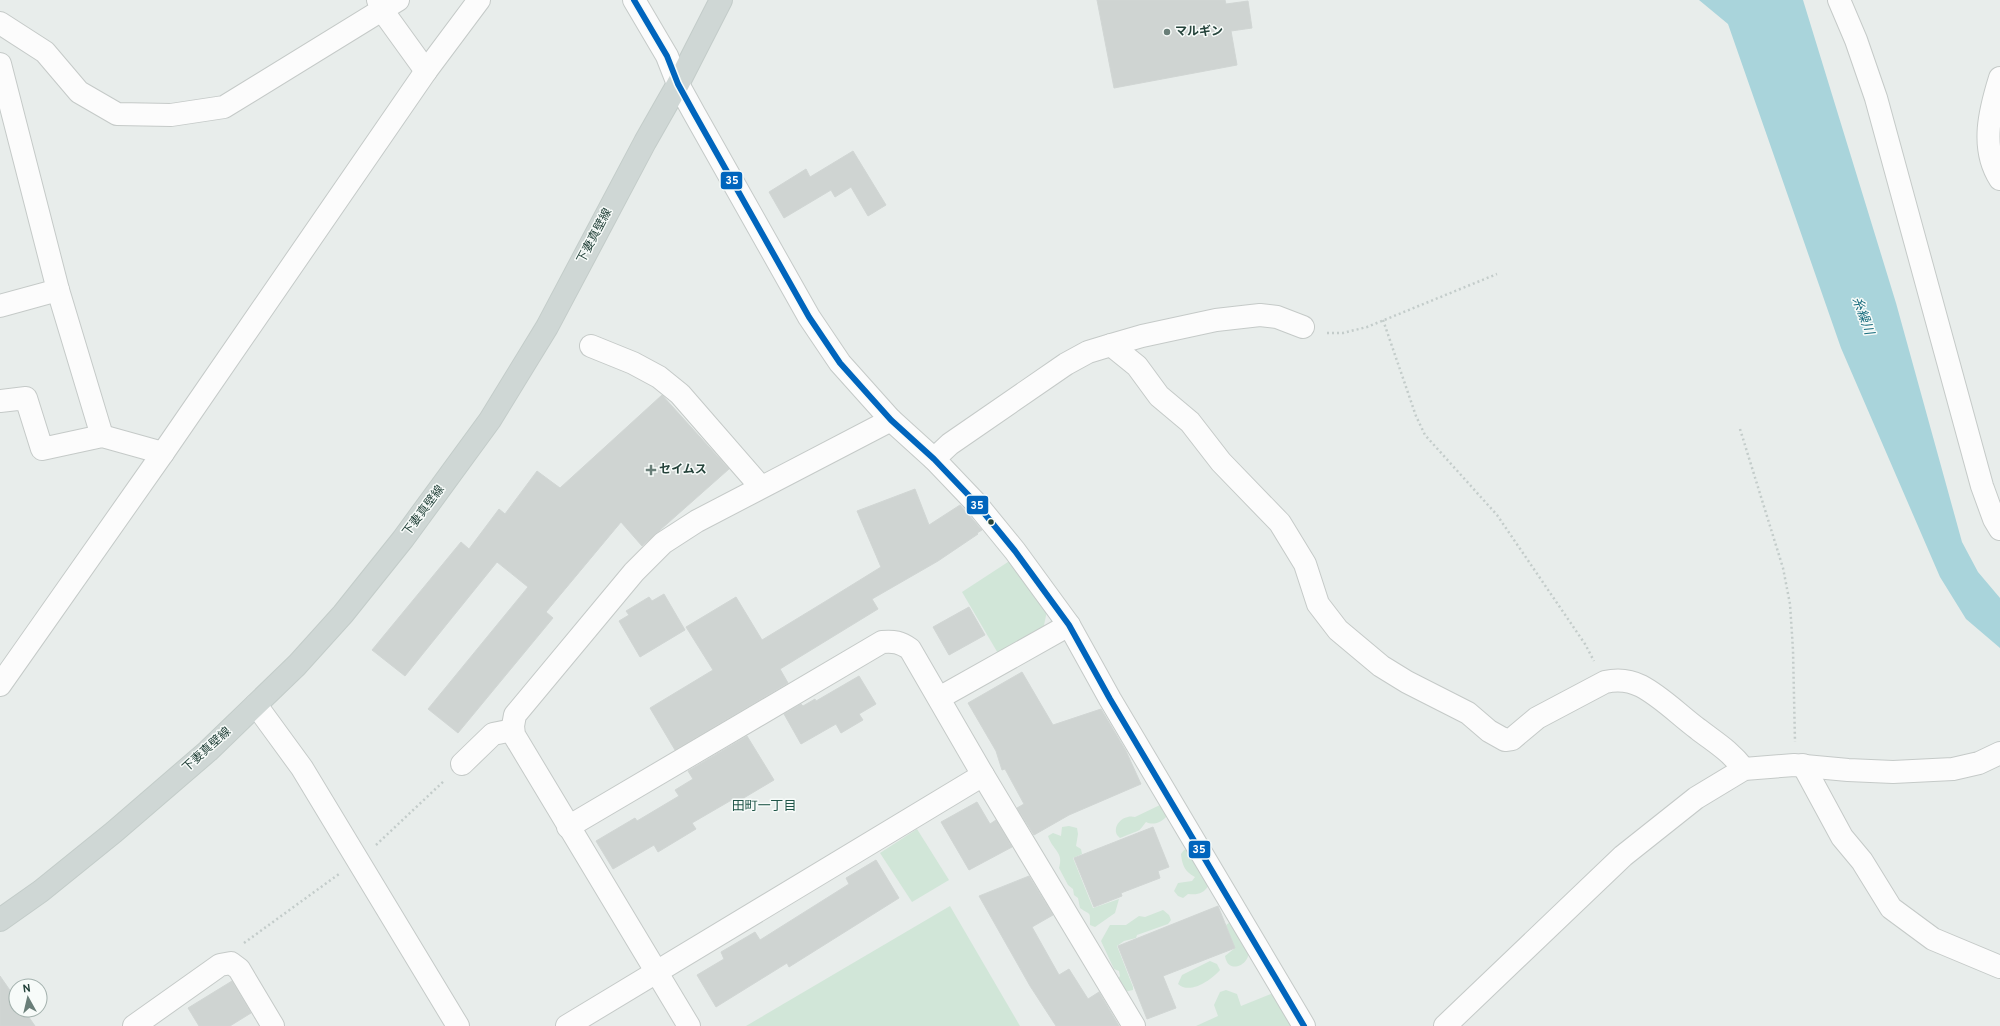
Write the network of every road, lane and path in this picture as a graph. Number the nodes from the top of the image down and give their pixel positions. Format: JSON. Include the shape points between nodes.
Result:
{"nodes":[{"id":1,"x":479,"y":0,"type":"edge"},
{"id":2,"x":634,"y":0,"type":"edge"},
{"id":3,"x":721,"y":0,"type":"edge"},
{"id":4,"x":1839,"y":0,"type":"edge"},
{"id":5,"x":386,"y":3,"type":"edge"},
{"id":6,"x":0,"y":23,"type":"edge"},
{"id":7,"x":0,"y":64,"type":"edge"},
{"id":8,"x":426,"y":71,"type":"junction"},
{"id":9,"x":2000,"y":78,"type":"edge"},
{"id":10,"x":678,"y":84,"type":"junction"},
{"id":11,"x":2000,"y":179,"type":"edge"},
{"id":12,"x":1497,"y":274,"type":"dead end"},
{"id":13,"x":58,"y":290,"type":"junction"},
{"id":14,"x":0,"y":306,"type":"edge"},
{"id":15,"x":1383,"y":320,"type":"junction"},
{"id":16,"x":1303,"y":327,"type":"joint"},
{"id":17,"x":1111,"y":344,"type":"junction"},
{"id":18,"x":591,"y":346,"type":"dead end"},
{"id":19,"x":0,"y":401,"type":"edge"},
{"id":20,"x":891,"y":420,"type":"junction"},
{"id":21,"x":1740,"y":429,"type":"dead end"},
{"id":22,"x":102,"y":436,"type":"junction"},
{"id":23,"x":163,"y":453,"type":"junction"},
{"id":24,"x":934,"y":459,"type":"junction"},
{"id":25,"x":761,"y":487,"type":"junction"},
{"id":26,"x":2000,"y":529,"type":"edge"},
{"id":27,"x":1069,"y":625,"type":"junction"},
{"id":28,"x":1606,"y":682,"type":"junction"},
{"id":29,"x":0,"y":685,"type":"edge"},
{"id":30,"x":939,"y":698,"type":"junction"},
{"id":31,"x":256,"y":705,"type":"junction"},
{"id":32,"x":513,"y":730,"type":"junction"},
{"id":33,"x":2000,"y":753,"type":"edge"},
{"id":34,"x":1799,"y":765,"type":"junction"},
{"id":35,"x":1744,"y":769,"type":"junction"},
{"id":36,"x":456,"y":770,"type":"joint"},
{"id":37,"x":983,"y":776,"type":"junction"},
{"id":38,"x":568,"y":827,"type":"junction"},
{"id":39,"x":358,"y":860,"type":"junction"},
{"id":40,"x":0,"y":920,"type":"edge"},
{"id":41,"x":231,"y":962,"type":"junction"},
{"id":42,"x":2000,"y":967,"type":"edge"},
{"id":43,"x":657,"y":973,"type":"junction"},
{"id":44,"x":134,"y":1026,"type":"edge"},
{"id":45,"x":273,"y":1026,"type":"edge"},
{"id":46,"x":458,"y":1026,"type":"edge"},
{"id":47,"x":567,"y":1026,"type":"edge"},
{"id":48,"x":689,"y":1026,"type":"edge"},
{"id":49,"x":1134,"y":1026,"type":"edge"},
{"id":50,"x":1304,"y":1026,"type":"edge"},
{"id":51,"x":1444,"y":1026,"type":"edge"}],
"edges":[{"from":1,"to":8,"type":"street"},
{"from":2,"to":10,"type":"street","via":[[667,56]]},
{"from":3,"to":10,"type":"main road","name":"下妻真壁線"},
{"from":4,"to":26,"type":"street","via":[[1876,98],[1982,486]]},
{"from":5,"to":6,"type":"street","via":[[224,107],[171,115],[117,114],[79,92],[45,52]]},
{"from":5,"to":8,"type":"street"},
{"from":7,"to":13,"type":"street"},
{"from":8,"to":23,"type":"street"},
{"from":9,"to":11,"type":"street","via":[[1989,113],[1989,150],[1995,172]]},
{"from":10,"to":20,"type":"street","via":[[809,317],[840,363]]},
{"from":10,"to":31,"type":"main road","name":"下妻真壁線","via":[[644,142],[547,327],[490,420],[403,539],[343,614]]},
{"from":12,"to":15,"type":"path"},
{"from":13,"to":14,"type":"street"},
{"from":13,"to":22,"type":"street"},
{"from":15,"to":16,"type":"path","via":[[1343,333]]},
{"from":15,"to":28,"type":"path","via":[[1425,435],[1497,515],[1585,644]]},
{"from":16,"to":17,"type":"street","via":[[1277,317],[1260,315],[1216,320]]},
{"from":17,"to":24,"type":"street","via":[[1088,352],[1066,364],[950,444]]},
{"from":17,"to":28,"type":"street","via":[[1138,366],[1159,396],[1190,422],[1221,462],[1280,523],[1306,564],[1318,604],[1338,630],[1381,666],[1468,713],[1489,731],[1505,740],[1512,739],[1537,718]]},
{"from":18,"to":25,"type":"street","via":[[660,377],[680,394]]},
{"from":19,"to":22,"type":"street","via":[[26,398],[42,448]]},
{"from":20,"to":24,"type":"street"},
{"from":20,"to":25,"type":"street"},
{"from":21,"to":34,"type":"path","via":[[1783,568],[1790,604]]},
{"from":22,"to":23,"type":"street"},
{"from":23,"to":29,"type":"street"},
{"from":24,"to":27,"type":"street","via":[[975,502],[1015,551]]},
{"from":25,"to":32,"type":"street","via":[[697,521],[663,543],[639,567],[515,715]]},
{"from":27,"to":30,"type":"street"},
{"from":27,"to":50,"type":"street","via":[[1110,699]]},
{"from":28,"to":35,"type":"street","via":[[1621,680],[1641,686],[1733,754]]},
{"from":30,"to":37,"type":"street"},
{"from":30,"to":38,"type":"street","via":[[910,650],[901,643],[882,642]]},
{"from":31,"to":39,"type":"street","via":[[302,768]]},
{"from":31,"to":40,"type":"main road","name":"下妻真壁線","via":[[208,751],[114,832],[41,891]]},
{"from":32,"to":36,"type":"street","via":[[493,734]]},
{"from":32,"to":38,"type":"street"},
{"from":33,"to":34,"type":"street","via":[[1979,763],[1953,768],[1894,772]]},
{"from":34,"to":35,"type":"street"},
{"from":34,"to":42,"type":"street","via":[[1842,837],[1862,861],[1891,908],[1933,939]]},
{"from":35,"to":51,"type":"street","via":[[1696,798],[1623,856]]},
{"from":36,"to":39,"type":"path","via":[[391,833]]},
{"from":37,"to":43,"type":"street"},
{"from":37,"to":49,"type":"street"},
{"from":38,"to":43,"type":"street"},
{"from":39,"to":41,"type":"path","via":[[238,948]]},
{"from":39,"to":46,"type":"street"},
{"from":41,"to":44,"type":"street","via":[[220,965]]},
{"from":41,"to":45,"type":"street","via":[[239,969]]},
{"from":43,"to":47,"type":"street"},
{"from":43,"to":48,"type":"street"}]}
